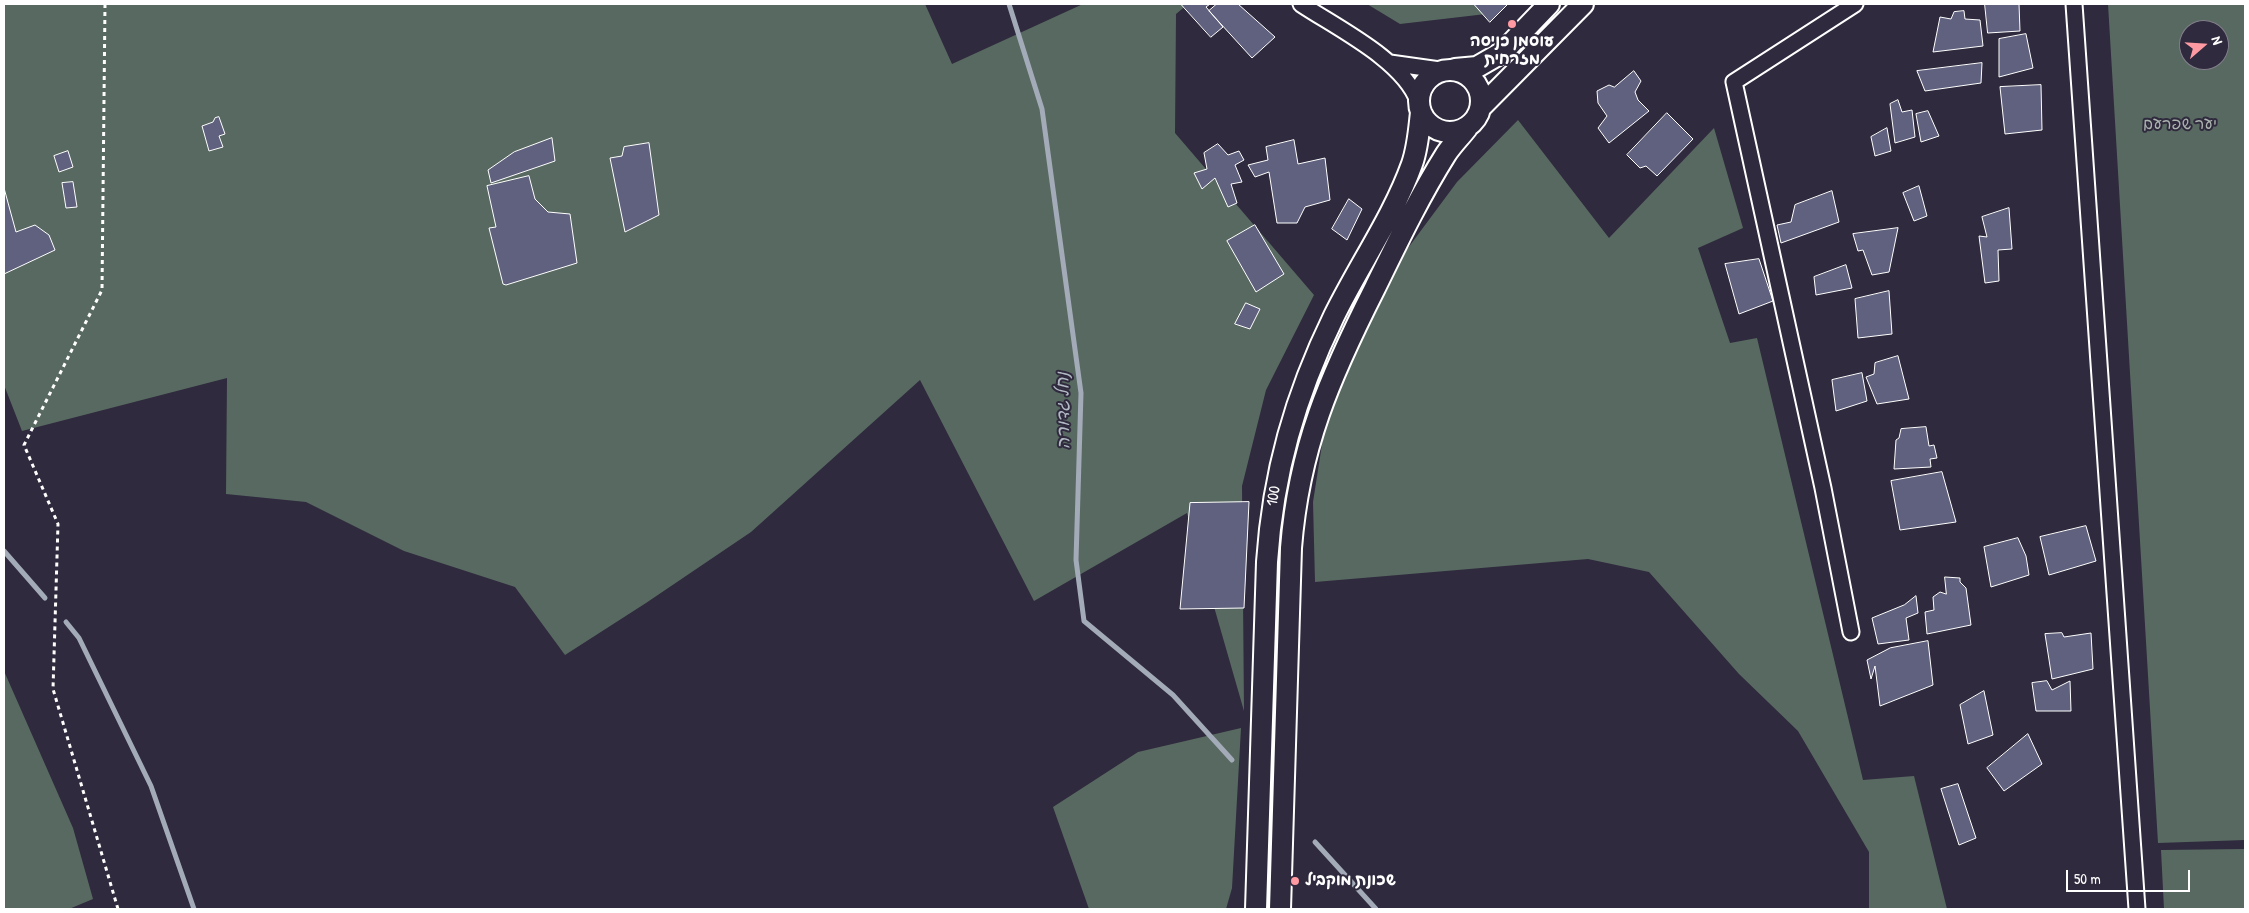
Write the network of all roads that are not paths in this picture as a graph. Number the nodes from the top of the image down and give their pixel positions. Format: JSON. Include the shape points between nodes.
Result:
{"nodes":[{"id":1,"x":1301,"y":4,"type":"edge"},
{"id":2,"x":1549,"y":4,"type":"edge"},
{"id":3,"x":1583,"y":4,"type":"edge"},
{"id":4,"x":1855,"y":4,"type":"edge"},
{"id":5,"x":2074,"y":4,"type":"edge"},
{"id":6,"x":1390,"y":63,"type":"junction"},
{"id":7,"x":1448,"y":70,"type":"junction"},
{"id":8,"x":1420,"y":106,"type":"junction"},
{"id":9,"x":1481,"y":107,"type":"junction"},
{"id":10,"x":1467,"y":128,"type":"junction"},
{"id":11,"x":1851,"y":632,"type":"dead end"},
{"id":12,"x":1256,"y":909,"type":"edge"},
{"id":13,"x":1280,"y":909,"type":"edge"},
{"id":14,"x":2137,"y":909,"type":"edge"}],
"edges":[{"from":1,"to":6,"type":"street"},
{"from":2,"to":7,"type":"main road","via":[[1503,52],[1478,67]]},
{"from":3,"to":9,"type":"main road"},
{"from":4,"to":11,"type":"street","via":[[1734,82],[1823,488]]},
{"from":5,"to":14,"type":"street"},
{"from":6,"to":7,"type":"street"},
{"from":6,"to":8,"type":"street","via":[[1414,88]]},
{"from":7,"to":8,"type":"main road","via":[[1423,84]]},
{"from":7,"to":9,"type":"main road","via":[[1473,79],[1481,97]]},
{"from":8,"to":10,"type":"main road","via":[[1432,126],[1440,131]]},
{"from":8,"to":12,"type":"main road","name":"100","via":[[1418,143],[1412,163],[1392,209],[1319,347],[1296,404],[1281,460],[1267,562]]},
{"from":9,"to":10,"type":"main road"},
{"from":10,"to":13,"type":"main road","name":"100","via":[[1447,152],[1399,238],[1342,354],[1306,448],[1290,548]]}]}
